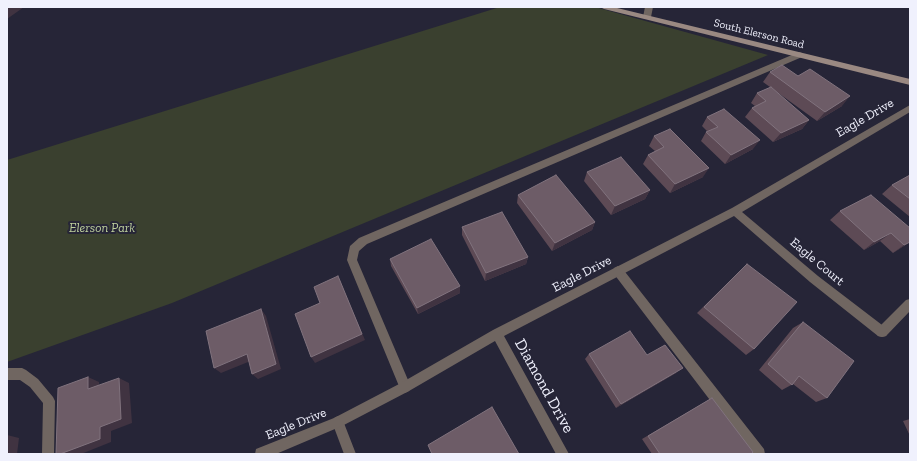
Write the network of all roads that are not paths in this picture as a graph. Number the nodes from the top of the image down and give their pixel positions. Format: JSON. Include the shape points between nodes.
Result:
{"nodes":[{"id":1,"x":604,"y":7,"type":"edge"},
{"id":2,"x":649,"y":7,"type":"edge"},
{"id":3,"x":621,"y":9,"type":"edge"},
{"id":4,"x":647,"y":17,"type":"junction"},
{"id":5,"x":799,"y":54,"type":"junction"},
{"id":6,"x":910,"y":82,"type":"edge"},
{"id":7,"x":910,"y":108,"type":"edge"},
{"id":8,"x":735,"y":211,"type":"junction"},
{"id":9,"x":618,"y":271,"type":"junction"},
{"id":10,"x":910,"y":304,"type":"edge"},
{"id":11,"x":497,"y":334,"type":"junction"},
{"id":12,"x":7,"y":374,"type":"edge"},
{"id":13,"x":405,"y":387,"type":"junction"},
{"id":14,"x":338,"y":422,"type":"junction"},
{"id":15,"x":48,"y":454,"type":"edge"},
{"id":16,"x":261,"y":454,"type":"edge"},
{"id":17,"x":350,"y":454,"type":"edge"},
{"id":18,"x":563,"y":454,"type":"edge"},
{"id":19,"x":759,"y":454,"type":"edge"}],
"edges":[{"from":1,"to":3,"type":"street","name":"South Elerson Road"},
{"from":2,"to":4,"type":"street"},
{"from":3,"to":4,"type":"street","name":"South Elerson Road"},
{"from":4,"to":5,"type":"street","name":"South Elerson Road"},
{"from":5,"to":6,"type":"street","name":"South Elerson Road"},
{"from":5,"to":13,"type":"street","via":[[363,241],[354,249],[352,260]]},
{"from":7,"to":8,"type":"street","name":"Eagle Drive"},
{"from":8,"to":9,"type":"street","name":"Eagle Drive"},
{"from":8,"to":10,"type":"street","name":"Eagle Court","via":[[814,279],[882,332]]},
{"from":9,"to":11,"type":"street","name":"Eagle Drive"},
{"from":9,"to":19,"type":"street"},
{"from":11,"to":13,"type":"street","name":"Eagle Drive"},
{"from":11,"to":18,"type":"street","name":"Diamond Drive"},
{"from":12,"to":15,"type":"street","via":[[22,374],[50,401]]},
{"from":13,"to":14,"type":"street","name":"Eagle Drive"},
{"from":14,"to":16,"type":"street","name":"Eagle Drive"},
{"from":14,"to":17,"type":"street"}]}
